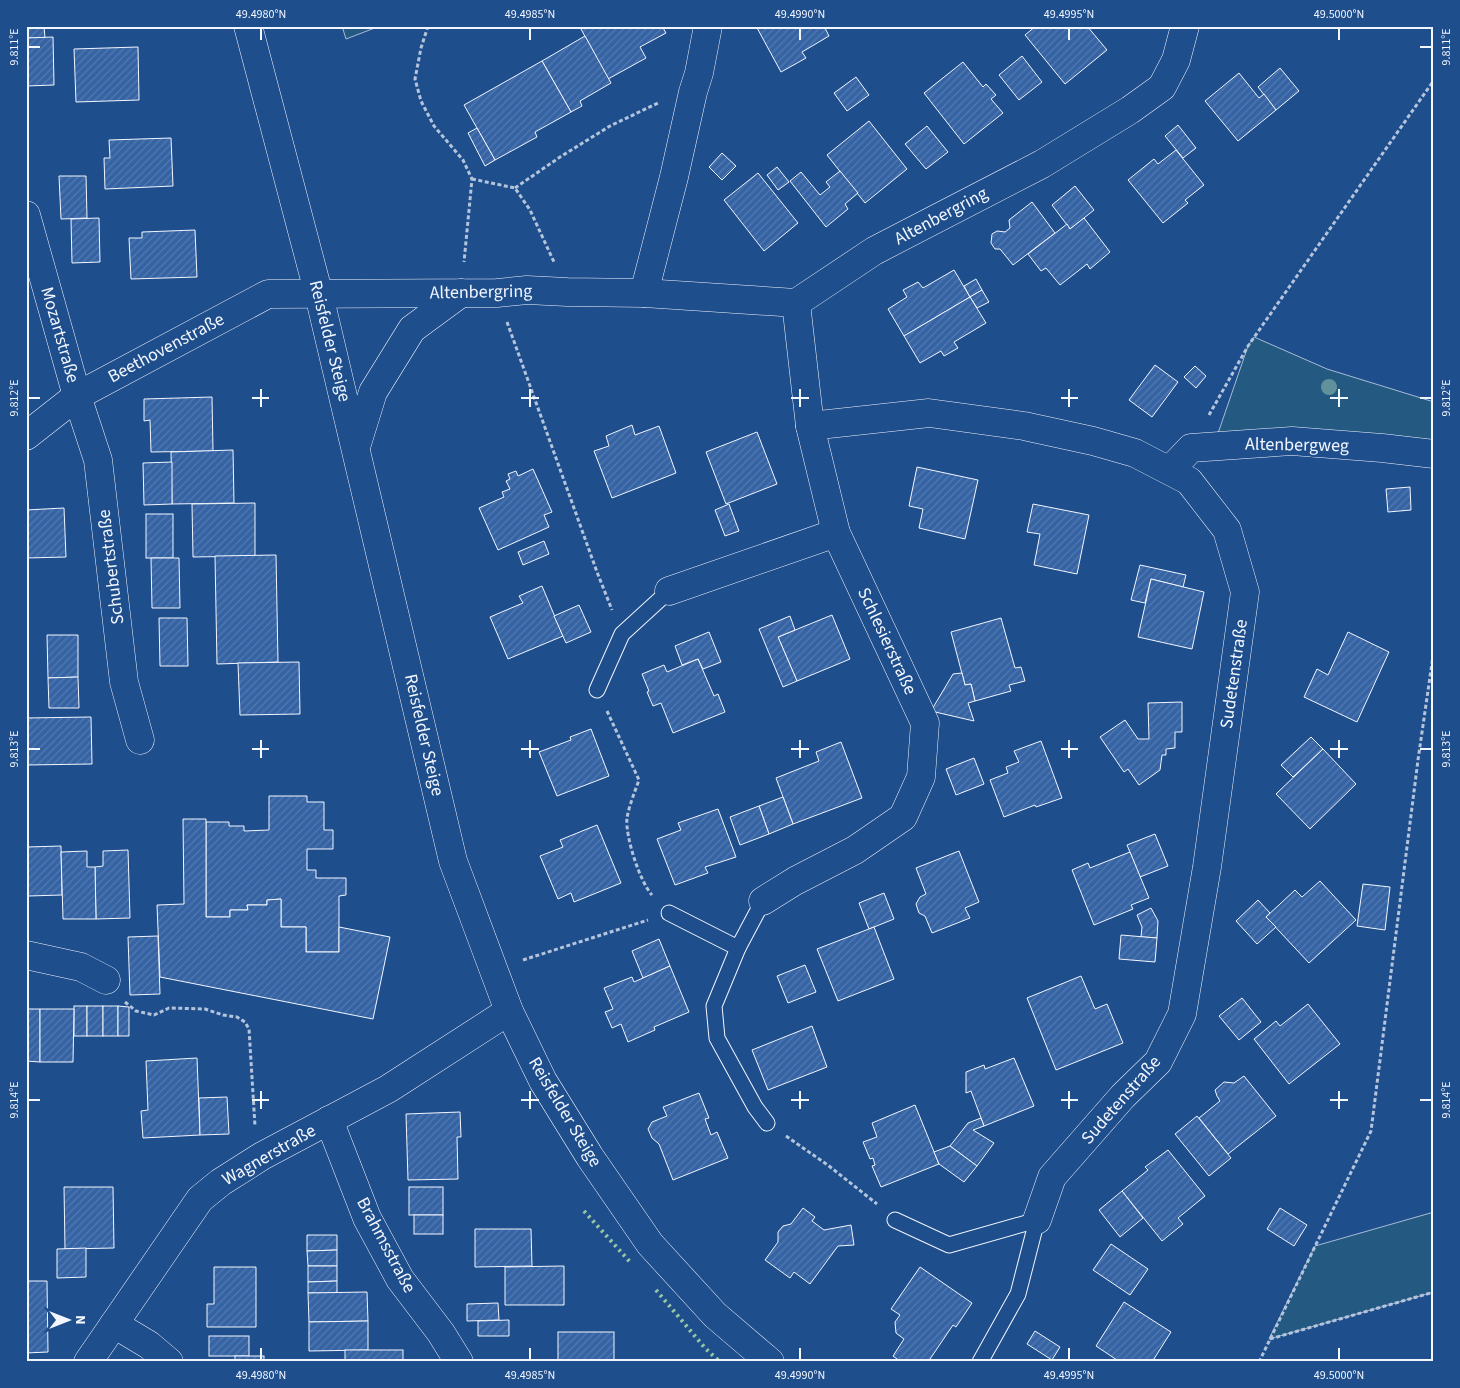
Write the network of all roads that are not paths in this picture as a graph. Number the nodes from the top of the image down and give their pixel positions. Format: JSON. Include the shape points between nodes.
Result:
{"nodes":[{"id":1,"x":248,"y":26,"type":"edge"},
{"id":2,"x":708,"y":26,"type":"edge"},
{"id":3,"x":1185,"y":26,"type":"edge"},
{"id":4,"x":26,"y":215,"type":"edge"},
{"id":5,"x":461,"y":293,"type":"junction"},
{"id":6,"x":644,"y":293,"type":"junction"},
{"id":7,"x":319,"y":295,"type":"junction"},
{"id":8,"x":796,"y":303,"type":"junction"},
{"id":9,"x":77,"y":396,"type":"junction"},
{"id":10,"x":810,"y":426,"type":"junction"},
{"id":11,"x":26,"y":436,"type":"edge"},
{"id":12,"x":356,"y":449,"type":"junction"},
{"id":13,"x":1434,"y":454,"type":"edge"},
{"id":14,"x":1170,"y":470,"type":"junction"},
{"id":15,"x":836,"y":533,"type":"junction"},
{"id":16,"x":669,"y":591,"type":"joint"},
{"id":17,"x":597,"y":690,"type":"road end"},
{"id":18,"x":140,"y":740,"type":"dead end"},
{"id":19,"x":763,"y":902,"type":"joint"},
{"id":20,"x":669,"y":913,"type":"road end"},
{"id":21,"x":738,"y":948,"type":"junction"},
{"id":22,"x":26,"y":955,"type":"edge"},
{"id":23,"x":106,"y":980,"type":"road end"},
{"id":24,"x":509,"y":1011,"type":"junction"},
{"id":25,"x":329,"y":1120,"type":"junction"},
{"id":26,"x":767,"y":1123,"type":"road end"},
{"id":27,"x":895,"y":1220,"type":"road end"},
{"id":28,"x":1037,"y":1220,"type":"junction"},
{"id":29,"x":114,"y":1324,"type":"junction"},
{"id":30,"x":88,"y":1362,"type":"edge"},
{"id":31,"x":169,"y":1362,"type":"edge"},
{"id":32,"x":459,"y":1362,"type":"edge"},
{"id":33,"x":770,"y":1362,"type":"edge"},
{"id":34,"x":980,"y":1362,"type":"edge"}],
"edges":[{"from":1,"to":7,"type":"street","name":"Reisfelder Steige"},
{"from":2,"to":6,"type":"street"},
{"from":3,"to":8,"type":"street","name":"Altenbergring","via":[[1176,60],[1162,87],[1130,110],[1042,164],[874,251]]},
{"from":4,"to":9,"type":"street","name":"Mozartstraße"},
{"from":5,"to":6,"type":"street","name":"Altenbergring","via":[[527,290]]},
{"from":5,"to":7,"type":"street","name":"Altenbergring"},
{"from":5,"to":12,"type":"street","via":[[412,329],[373,392]]},
{"from":6,"to":8,"type":"street","name":"Altenbergring"},
{"from":7,"to":9,"type":"street","name":"Beethovenstraße","via":[[268,294]]},
{"from":7,"to":12,"type":"street","name":"Reisfelder Steige"},
{"from":8,"to":10,"type":"street","name":"Schlesierstraße"},
{"from":9,"to":11,"type":"street","name":"Beethovenstraße"},
{"from":9,"to":18,"type":"street","name":"Schubertstraße","via":[[98,460],[124,682]]},
{"from":10,"to":14,"type":"street","name":"Sudetenstraße","via":[[929,413],[1024,426],[1093,441],[1135,453]]},
{"from":10,"to":15,"type":"street","name":"Schlesierstraße"},
{"from":12,"to":24,"type":"street","name":"Reisfelder Steige","via":[[453,861]]},
{"from":13,"to":14,"type":"street","name":"Altenbergweg","via":[[1292,441],[1198,446],[1191,448]]},
{"from":14,"to":28,"type":"street","name":"Sudetenstraße","via":[[1189,481],[1227,530],[1245,592],[1208,867],[1182,1014],[1158,1062],[1123,1096],[1052,1177]]},
{"from":15,"to":16,"type":"street"},
{"from":15,"to":19,"type":"street","name":"Schlesierstraße","via":[[925,723],[921,777],[903,817],[855,850]]},
{"from":16,"to":17,"type":"lane","via":[[622,634]]},
{"from":19,"to":21,"type":"lane"},
{"from":20,"to":21,"type":"lane"},
{"from":21,"to":26,"type":"lane","via":[[714,1006],[717,1038]]},
{"from":22,"to":23,"type":"street","via":[[81,967]]},
{"from":24,"to":25,"type":"street","name":"Wagnerstraße","via":[[388,1089]]},
{"from":24,"to":33,"type":"street","name":"Reisfelder Steige","via":[[543,1081],[650,1244],[715,1315]]},
{"from":25,"to":29,"type":"street","name":"Wagnerstraße","via":[[262,1156],[200,1199]]},
{"from":25,"to":32,"type":"street","name":"Brahmsstraße","via":[[367,1218],[400,1279]]},
{"from":27,"to":28,"type":"lane","via":[[949,1245]]},
{"from":28,"to":34,"type":"lane","via":[[1018,1294]]},
{"from":29,"to":30,"type":"street","name":"Wagnerstraße"},
{"from":29,"to":31,"type":"street","via":[[149,1345]]}]}
